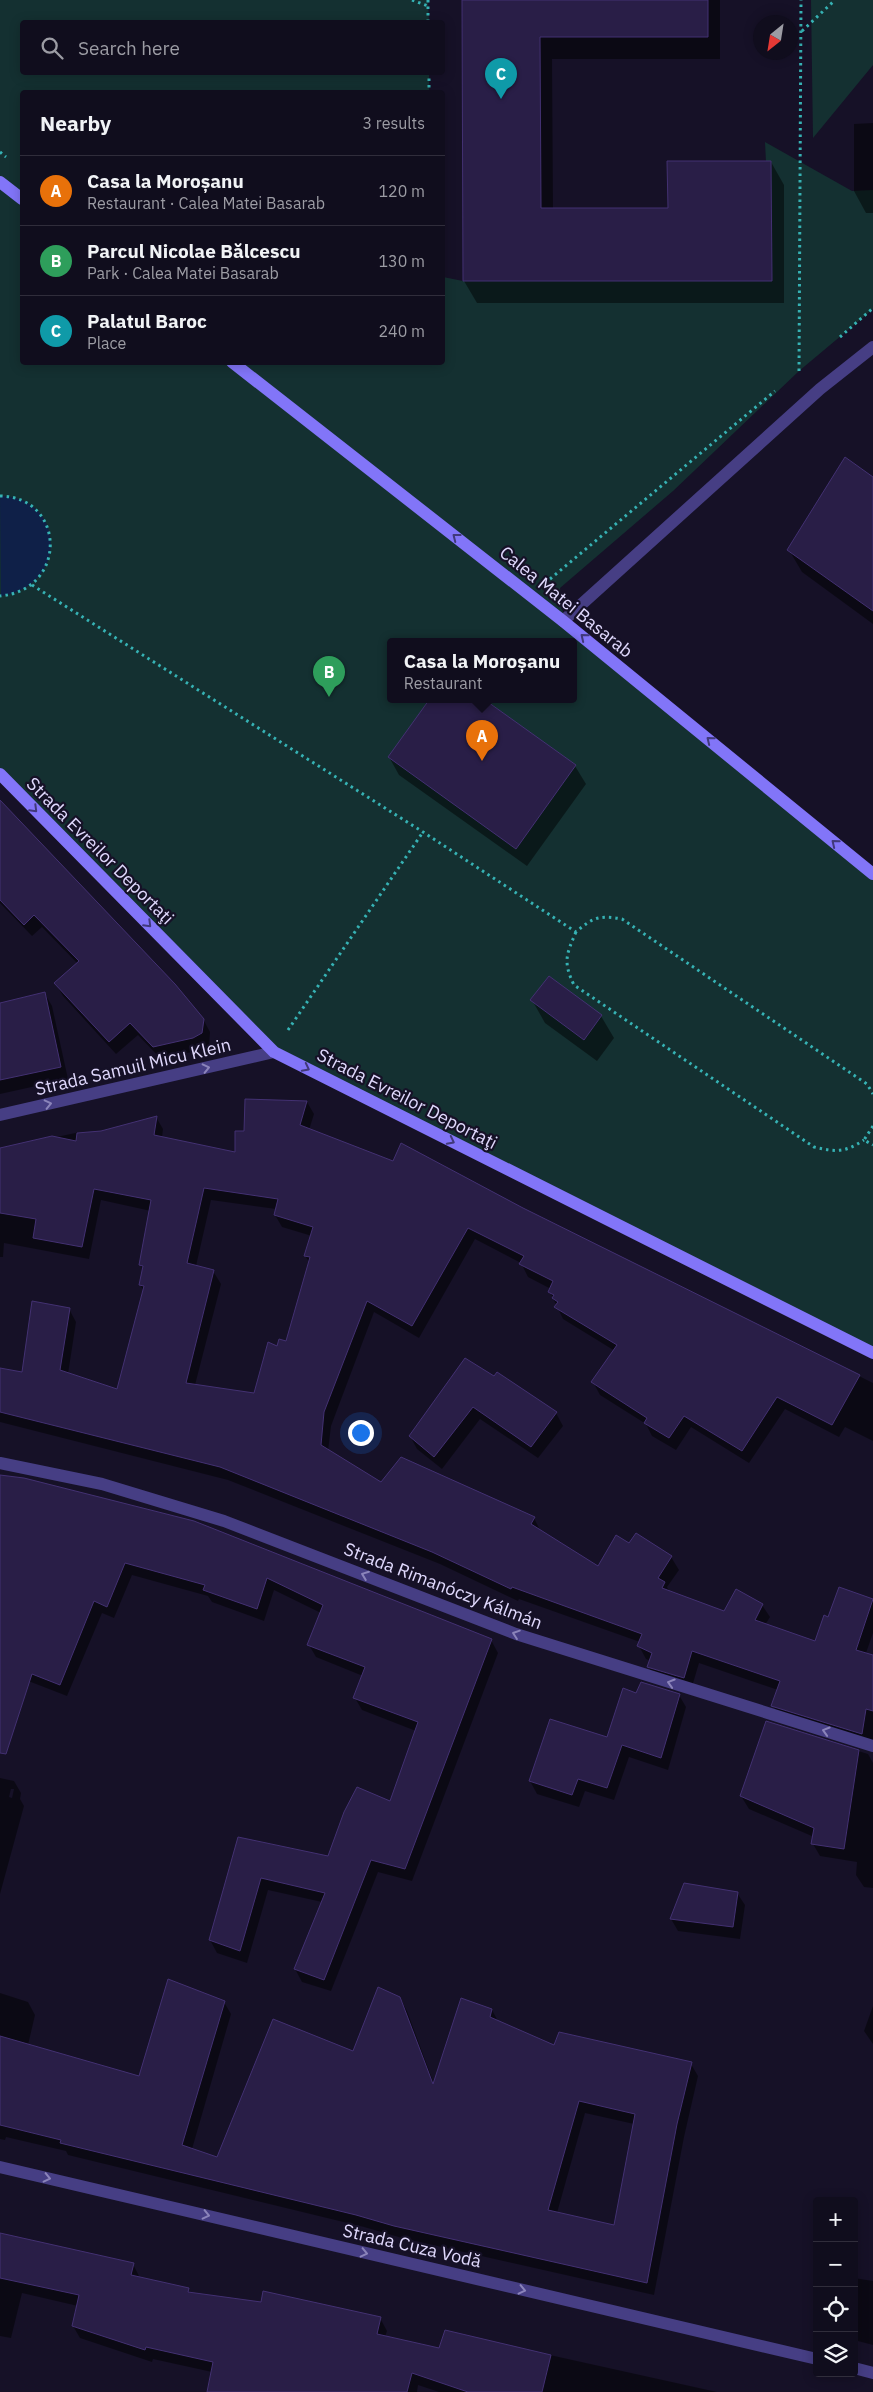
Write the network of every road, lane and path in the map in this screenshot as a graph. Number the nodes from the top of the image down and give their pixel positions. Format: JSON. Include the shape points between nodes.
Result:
{"nodes":[{"id":1,"x":412,"y":0,"type":"edge"},
{"id":2,"x":428,"y":0,"type":"edge"},
{"id":3,"x":801,"y":0,"type":"edge"},
{"id":4,"x":835,"y":0,"type":"edge"},
{"id":5,"x":428,"y":6,"type":"junction"},
{"id":6,"x":428,"y":20,"type":"edge"},
{"id":7,"x":801,"y":32,"type":"junction"},
{"id":8,"x":429,"y":75,"type":"edge"},
{"id":9,"x":429,"y":90,"type":"edge"},
{"id":10,"x":0,"y":182,"type":"edge"},
{"id":11,"x":20,"y":197,"type":"edge"},
{"id":12,"x":873,"y":308,"type":"edge"},
{"id":13,"x":833,"y":342,"type":"dead end"},
{"id":14,"x":873,"y":347,"type":"edge"},
{"id":15,"x":236,"y":365,"type":"edge"},
{"id":16,"x":806,"y":365,"type":"dead end"},
{"id":17,"x":799,"y":371,"type":"junction"},
{"id":18,"x":792,"y":377,"type":"dead end"},
{"id":19,"x":776,"y":390,"type":"dead end"},
{"id":20,"x":0,"y":496,"type":"edge"},
{"id":21,"x":550,"y":580,"type":"dead end"},
{"id":22,"x":32,"y":585,"type":"junction"},
{"id":23,"x":0,"y":596,"type":"edge"},
{"id":24,"x":564,"y":621,"type":"junction"},
{"id":25,"x":0,"y":774,"type":"edge"},
{"id":26,"x":423,"y":832,"type":"junction"},
{"id":27,"x":873,"y":874,"type":"edge"},
{"id":28,"x":576,"y":932,"type":"junction"},
{"id":29,"x":274,"y":1052,"type":"junction"},
{"id":30,"x":873,"y":1094,"type":"edge"},
{"id":31,"x":0,"y":1115,"type":"edge"},
{"id":32,"x":873,"y":1126,"type":"edge"},
{"id":33,"x":864,"y":1140,"type":"junction"},
{"id":34,"x":873,"y":1145,"type":"edge"},
{"id":35,"x":873,"y":1353,"type":"edge"},
{"id":36,"x":0,"y":1463,"type":"edge"},
{"id":37,"x":873,"y":1746,"type":"edge"},
{"id":38,"x":0,"y":2167,"type":"edge"},
{"id":39,"x":813,"y":2358,"type":"edge"},
{"id":40,"x":858,"y":2369,"type":"edge"},
{"id":41,"x":873,"y":2373,"type":"edge"}],
"edges":[{"from":1,"to":5,"type":"path"},
{"from":2,"to":5,"type":"path"},
{"from":3,"to":7,"type":"path"},
{"from":4,"to":7,"type":"path"},
{"from":5,"to":6,"type":"path"},
{"from":7,"to":17,"type":"path"},
{"from":8,"to":9,"type":"path"},
{"from":10,"to":11,"type":"main road"},
{"from":12,"to":13,"type":"path"},
{"from":14,"to":24,"type":"street","via":[[820,389]]},
{"from":24,"to":15,"type":"main road","name":"Calea Matei Basarab","one_way":true},
{"from":16,"to":17,"type":"path"},
{"from":17,"to":18,"type":"path"},
{"from":19,"to":21,"type":"path"},
{"from":20,"to":22,"type":"path","via":[[25,502],[38,512],[47,526],[51,542],[50,559]]},
{"from":22,"to":23,"type":"path","via":[[17,593]]},
{"from":22,"to":26,"type":"path"},
{"from":27,"to":24,"type":"main road","name":"Calea Matei Basarab","one_way":true},
{"from":25,"to":29,"type":"main road","name":"Strada Evreilor Deportaţi","one_way":true},
{"from":26,"to":28,"type":"path"},
{"from":26,"to":29,"type":"path"},
{"from":28,"to":30,"type":"path","via":[[588,921],[604,916],[622,919],[867,1084]]},
{"from":28,"to":33,"type":"path","via":[[566,968],[574,985],[814,1147],[849,1150]]},
{"from":31,"to":29,"type":"street","name":"Strada Samuil Micu Klein","one_way":true},
{"from":29,"to":35,"type":"main road","name":"Strada Evreilor Deportaţi","one_way":true},
{"from":32,"to":33,"type":"path"},
{"from":33,"to":34,"type":"path"},
{"from":37,"to":36,"type":"street","name":"Strada Rimanóczy Kálmán","one_way":true,"via":[[516,1634],[224,1521],[102,1484]]},
{"from":38,"to":39,"type":"street","name":"Strada Cuza Vodă","one_way":true},
{"from":40,"to":41,"type":"street"}]}
